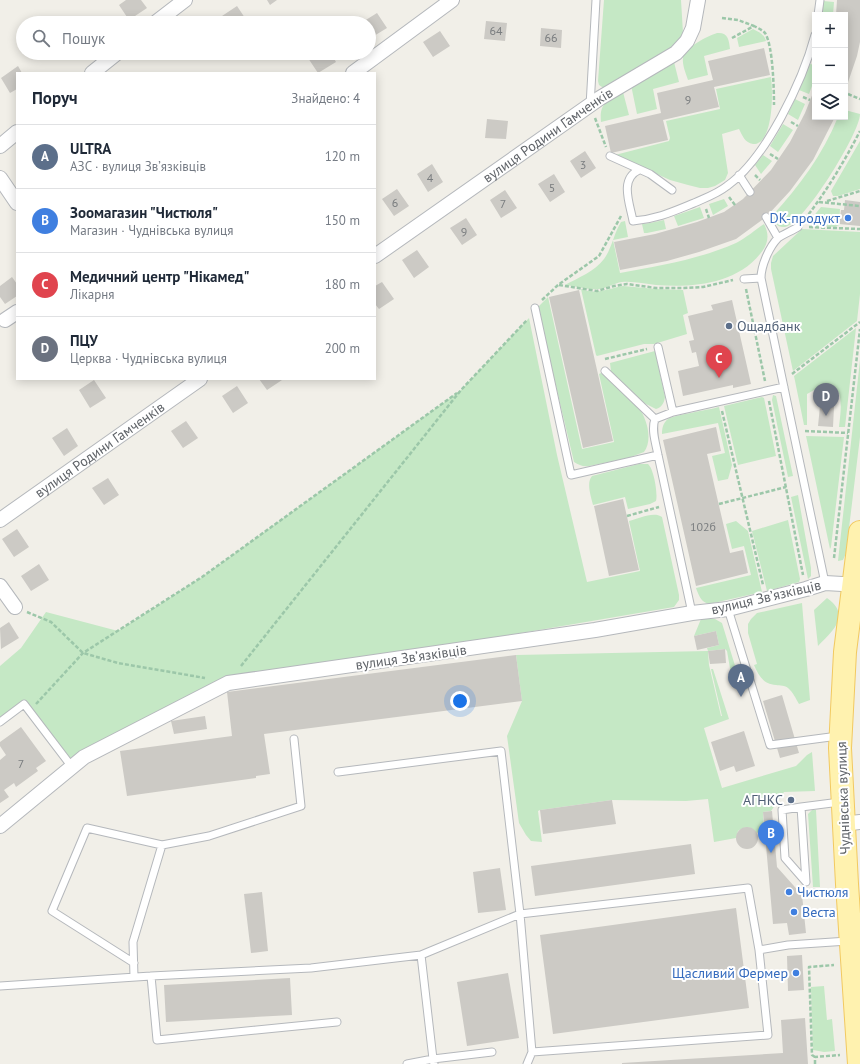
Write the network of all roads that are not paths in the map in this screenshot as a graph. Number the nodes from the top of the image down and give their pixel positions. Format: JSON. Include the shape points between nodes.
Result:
{"nodes":[{"id":1,"x":452,"y":0,"type":"edge"},
{"id":2,"x":596,"y":0,"type":"edge"},
{"id":3,"x":698,"y":0,"type":"edge"},
{"id":4,"x":820,"y":0,"type":"edge"},
{"id":5,"x":177,"y":2,"type":"edge"},
{"id":6,"x":818,"y":12,"type":"edge"},
{"id":7,"x":162,"y":16,"type":"edge"},
{"id":8,"x":812,"y":45,"type":"edge"},
{"id":9,"x":376,"y":56,"type":"edge"},
{"id":10,"x":108,"y":60,"type":"edge"},
{"id":11,"x":371,"y":60,"type":"edge"},
{"id":12,"x":93,"y":72,"type":"edge"},
{"id":13,"x":354,"y":72,"type":"edge"},
{"id":14,"x":590,"y":107,"type":"junction"},
{"id":15,"x":16,"y":133,"type":"edge"},
{"id":16,"x":0,"y":146,"type":"edge"},
{"id":17,"x":610,"y":156,"type":"dead end"},
{"id":18,"x":639,"y":170,"type":"junction"},
{"id":19,"x":739,"y":175,"type":"junction"},
{"id":20,"x":0,"y":178,"type":"edge"},
{"id":21,"x":672,"y":190,"type":"dead end"},
{"id":22,"x":750,"y":192,"type":"dead end"},
{"id":23,"x":16,"y":202,"type":"edge"},
{"id":24,"x":766,"y":217,"type":"dead end"},
{"id":25,"x":800,"y":225,"type":"road end"},
{"id":26,"x":778,"y":238,"type":"junction"},
{"id":27,"x":376,"y":255,"type":"edge"},
{"id":28,"x":761,"y":278,"type":"junction"},
{"id":29,"x":744,"y":279,"type":"road end"},
{"id":30,"x":535,"y":308,"type":"road end"},
{"id":31,"x":16,"y":313,"type":"edge"},
{"id":32,"x":5,"y":320,"type":"dead end"},
{"id":33,"x":658,"y":347,"type":"road end"},
{"id":34,"x":605,"y":371,"type":"road end"},
{"id":35,"x":199,"y":380,"type":"edge"},
{"id":36,"x":783,"y":384,"type":"junction"},
{"id":37,"x":673,"y":412,"type":"junction"},
{"id":38,"x":656,"y":419,"type":"junction"},
{"id":39,"x":658,"y":455,"type":"junction"},
{"id":40,"x":0,"y":520,"type":"edge"},
{"id":41,"x":860,"y":532,"type":"edge"},
{"id":42,"x":825,"y":583,"type":"junction"},
{"id":43,"x":857,"y":584,"type":"edge"},
{"id":44,"x":0,"y":586,"type":"edge"},
{"id":45,"x":15,"y":607,"type":"road end"},
{"id":46,"x":728,"y":609,"type":"junction"},
{"id":47,"x":692,"y":613,"type":"junction"},
{"id":48,"x":860,"y":635,"type":"edge"},
{"id":49,"x":0,"y":722,"type":"edge"},
{"id":50,"x":840,"y":735,"type":"junction"},
{"id":51,"x":294,"y":739,"type":"dead end"},
{"id":52,"x":72,"y":767,"type":"junction"},
{"id":53,"x":338,"y":772,"type":"dead end"},
{"id":54,"x":842,"y":801,"type":"junction"},
{"id":55,"x":801,"y":807,"type":"junction"},
{"id":56,"x":852,"y":823,"type":"edge"},
{"id":57,"x":0,"y":826,"type":"edge"},
{"id":58,"x":162,"y":845,"type":"junction"},
{"id":59,"x":520,"y":914,"type":"junction"},
{"id":60,"x":855,"y":939,"type":"edge"},
{"id":61,"x":759,"y":950,"type":"junction"},
{"id":62,"x":421,"y":955,"type":"junction"},
{"id":63,"x":134,"y":963,"type":"junction"},
{"id":64,"x":152,"y":976,"type":"junction"},
{"id":65,"x":134,"y":977,"type":"junction"},
{"id":66,"x":0,"y":986,"type":"edge"},
{"id":67,"x":337,"y":1022,"type":"dead end"},
{"id":68,"x":492,"y":1052,"type":"dead end"},
{"id":69,"x":532,"y":1052,"type":"junction"},
{"id":70,"x":850,"y":1060,"type":"edge"},
{"id":71,"x":434,"y":1062,"type":"edge"},
{"id":72,"x":407,"y":1064,"type":"edge"},
{"id":73,"x":527,"y":1064,"type":"edge"}],
"edges":[{"from":1,"to":9,"type":"street"},
{"from":2,"to":14,"type":"lane"},
{"from":3,"to":14,"type":"street","name":"вулиця Родини Гамченків","via":[[693,28],[681,49],[600,98]]},
{"from":4,"to":6,"type":"lane"},
{"from":5,"to":7,"type":"street"},
{"from":8,"to":19,"type":"lane","via":[[781,117],[765,144]]},
{"from":10,"to":12,"type":"street"},
{"from":11,"to":13,"type":"street"},
{"from":14,"to":27,"type":"street","name":"вулиця Родини Гамченків"},
{"from":15,"to":16,"type":"street"},
{"from":17,"to":18,"type":"lane"},
{"from":18,"to":19,"type":"lane","via":[[633,173],[627,191],[633,221],[660,217],[718,192]]},
{"from":18,"to":21,"type":"lane"},
{"from":19,"to":22,"type":"lane"},
{"from":20,"to":23,"type":"street"},
{"from":24,"to":26,"type":"lane"},
{"from":25,"to":26,"type":"lane"},
{"from":26,"to":28,"type":"lane","via":[[767,255]]},
{"from":28,"to":29,"type":"lane"},
{"from":28,"to":36,"type":"lane"},
{"from":30,"to":39,"type":"lane","via":[[571,475]]},
{"from":31,"to":32,"type":"street"},
{"from":33,"to":37,"type":"lane"},
{"from":34,"to":38,"type":"lane"},
{"from":35,"to":40,"type":"street","name":"вулиця Родини Гамченків"},
{"from":36,"to":37,"type":"lane","via":[[767,391]]},
{"from":36,"to":42,"type":"lane"},
{"from":37,"to":38,"type":"lane"},
{"from":38,"to":39,"type":"lane","via":[[654,431]]},
{"from":39,"to":47,"type":"lane"},
{"from":41,"to":43,"type":"main road","name":"Чуднівська вулиця"},
{"from":42,"to":43,"type":"street","name":"вулиця Звʼязківців"},
{"from":42,"to":46,"type":"street","name":"вулиця Звʼязківців"},
{"from":43,"to":50,"type":"main road","name":"Чуднівська вулиця","via":[[845,652]]},
{"from":44,"to":45,"type":"street"},
{"from":46,"to":47,"type":"street","name":"вулиця Звʼязківців"},
{"from":46,"to":50,"type":"lane","via":[[770,745]]},
{"from":47,"to":52,"type":"street","name":"вулиця Звʼязківців","via":[[595,630],[228,683],[84,757]]},
{"from":48,"to":56,"type":"main road","name":"Чуднівська вулиця","via":[[852,720]]},
{"from":49,"to":52,"type":"lane","via":[[24,704]]},
{"from":50,"to":54,"type":"main road","name":"Чуднівська вулиця"},
{"from":51,"to":58,"type":"lane","via":[[301,806],[209,836]]},
{"from":52,"to":57,"type":"street","name":"вулиця Звʼязківців"},
{"from":53,"to":59,"type":"lane","via":[[501,751]]},
{"from":54,"to":55,"type":"lane"},
{"from":54,"to":56,"type":"main road","name":"Чуднівська вулиця"},
{"from":55,"to":55,"type":"lane","via":[[782,810],[785,858],[806,882]]},
{"from":56,"to":60,"type":"main road","name":"Чуднівська вулиця"},
{"from":58,"to":63,"type":"lane","via":[[133,942]]},
{"from":58,"to":63,"type":"lane","via":[[87,828],[52,910]]},
{"from":59,"to":61,"type":"lane","via":[[748,888]]},
{"from":59,"to":62,"type":"lane"},
{"from":59,"to":69,"type":"lane"},
{"from":60,"to":61,"type":"lane"},
{"from":60,"to":70,"type":"main road","name":"Чуднівська вулиця"},
{"from":61,"to":69,"type":"lane","via":[[768,1035]]},
{"from":62,"to":64,"type":"lane","via":[[311,968]]},
{"from":62,"to":71,"type":"lane"},
{"from":63,"to":65,"type":"lane"},
{"from":64,"to":65,"type":"lane"},
{"from":64,"to":67,"type":"lane","via":[[158,1040]]},
{"from":65,"to":66,"type":"lane"},
{"from":68,"to":71,"type":"lane"},
{"from":69,"to":73,"type":"lane"},
{"from":71,"to":72,"type":"lane"}]}
